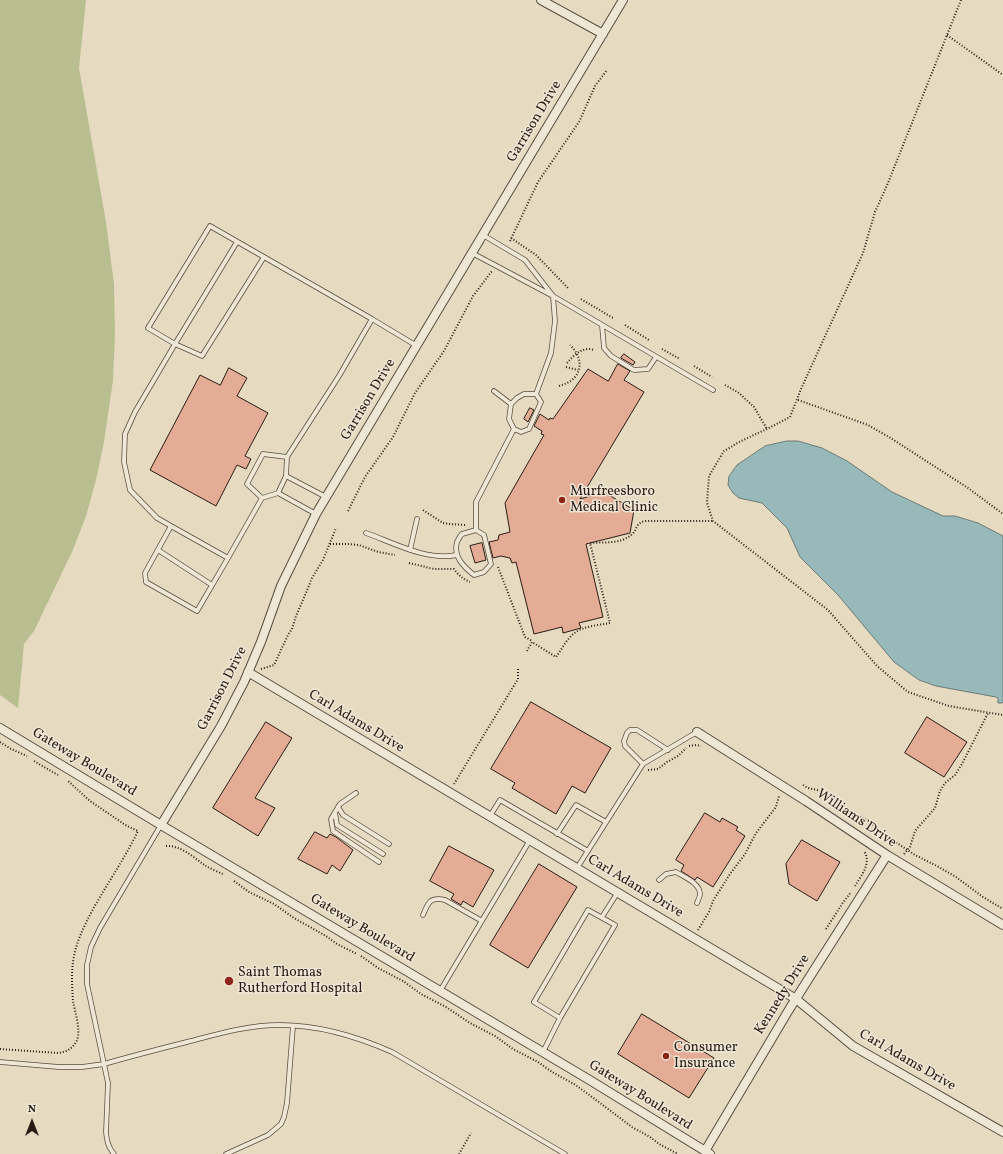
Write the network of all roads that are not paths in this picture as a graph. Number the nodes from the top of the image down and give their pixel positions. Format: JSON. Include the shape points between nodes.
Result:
{"nodes":[{"id":1,"x":541,"y":0,"type":"edge"},
{"id":2,"x":623,"y":0,"type":"edge"},
{"id":3,"x":603,"y":34,"type":"junction"},
{"id":4,"x":483,"y":236,"type":"junction"},
{"id":5,"x":237,"y":242,"type":"junction"},
{"id":6,"x":472,"y":253,"type":"junction"},
{"id":7,"x":264,"y":257,"type":"junction"},
{"id":8,"x":553,"y":296,"type":"junction"},
{"id":9,"x":372,"y":319,"type":"junction"},
{"id":10,"x":602,"y":325,"type":"junction"},
{"id":11,"x":175,"y":344,"type":"junction"},
{"id":12,"x":417,"y":346,"type":"junction"},
{"id":13,"x":656,"y":357,"type":"junction"},
{"id":14,"x":713,"y":390,"type":"dead end"},
{"id":15,"x":494,"y":391,"type":"dead end"},
{"id":16,"x":536,"y":394,"type":"junction"},
{"id":17,"x":511,"y":404,"type":"junction"},
{"id":18,"x":514,"y":429,"type":"junction"},
{"id":19,"x":287,"y":457,"type":"junction"},
{"id":20,"x":286,"y":476,"type":"junction"},
{"id":21,"x":278,"y":493,"type":"junction"},
{"id":22,"x":262,"y":498,"type":"junction"},
{"id":23,"x":326,"y":498,"type":"junction"},
{"id":24,"x":316,"y":514,"type":"junction"},
{"id":25,"x":417,"y":519,"type":"dead end"},
{"id":26,"x":171,"y":526,"type":"junction"},
{"id":27,"x":476,"y":530,"type":"junction"},
{"id":28,"x":366,"y":533,"type":"dead end"},
{"id":29,"x":158,"y":550,"type":"junction"},
{"id":30,"x":410,"y":550,"type":"junction"},
{"id":31,"x":457,"y":555,"type":"junction"},
{"id":32,"x":228,"y":558,"type":"junction"},
{"id":33,"x":212,"y":585,"type":"junction"},
{"id":34,"x":248,"y":672,"type":"junction"},
{"id":35,"x":0,"y":728,"type":"edge"},
{"id":36,"x":697,"y":732,"type":"joint"},
{"id":37,"x":668,"y":750,"type":"junction"},
{"id":38,"x":643,"y":764,"type":"junction"},
{"id":39,"x":356,"y":793,"type":"dead end"},
{"id":40,"x":338,"y":806,"type":"junction"},
{"id":41,"x":335,"y":812,"type":"junction"},
{"id":42,"x":490,"y":816,"type":"junction"},
{"id":43,"x":606,"y":822,"type":"junction"},
{"id":44,"x":160,"y":825,"type":"junction"},
{"id":45,"x":558,"y":834,"type":"junction"},
{"id":46,"x":530,"y":840,"type":"junction"},
{"id":47,"x":389,"y":844,"type":"dead end"},
{"id":48,"x":588,"y":851,"type":"junction"},
{"id":49,"x":384,"y":854,"type":"dead end"},
{"id":50,"x":887,"y":855,"type":"junction"},
{"id":51,"x":379,"y":862,"type":"dead end"},
{"id":52,"x":577,"y":868,"type":"junction"},
{"id":53,"x":659,"y":880,"type":"dead end"},
{"id":54,"x":618,"y":892,"type":"junction"},
{"id":55,"x":697,"y":903,"type":"dead end"},
{"id":56,"x":423,"y":915,"type":"dead end"},
{"id":57,"x":602,"y":917,"type":"junction"},
{"id":58,"x":482,"y":921,"type":"junction"},
{"id":59,"x":1003,"y":925,"type":"edge"},
{"id":60,"x":440,"y":991,"type":"junction"},
{"id":61,"x":796,"y":999,"type":"junction"},
{"id":62,"x":560,"y":1018,"type":"junction"},
{"id":63,"x":293,"y":1026,"type":"junction"},
{"id":64,"x":543,"y":1052,"type":"junction"},
{"id":65,"x":0,"y":1062,"type":"edge"},
{"id":66,"x":104,"y":1064,"type":"junction"},
{"id":67,"x":1003,"y":1132,"type":"edge"},
{"id":68,"x":706,"y":1153,"type":"edge"},
{"id":69,"x":114,"y":1154,"type":"edge"},
{"id":70,"x":226,"y":1154,"type":"edge"},
{"id":71,"x":565,"y":1154,"type":"edge"}],
"edges":[{"from":1,"to":3,"type":"street"},
{"from":2,"to":3,"type":"street","name":"Garrison Drive"},
{"from":3,"to":4,"type":"street","name":"Garrison Drive"},
{"from":4,"to":6,"type":"street","name":"Garrison Drive"},
{"from":4,"to":8,"type":"lane","via":[[525,260]]},
{"from":5,"to":7,"type":"lane"},
{"from":5,"to":11,"type":"lane"},
{"from":5,"to":11,"type":"lane","via":[[210,226],[148,328]]},
{"from":6,"to":8,"type":"lane"},
{"from":6,"to":12,"type":"street","name":"Garrison Drive"},
{"from":7,"to":9,"type":"lane"},
{"from":7,"to":11,"type":"lane","via":[[202,356]]},
{"from":8,"to":10,"type":"lane"},
{"from":8,"to":16,"type":"lane","via":[[555,321],[551,353]]},
{"from":9,"to":12,"type":"lane"},
{"from":9,"to":19,"type":"lane"},
{"from":10,"to":13,"type":"lane"},
{"from":10,"to":13,"type":"lane","via":[[604,348],[610,356],[634,370],[648,369]]},
{"from":11,"to":26,"type":"lane","via":[[125,434],[124,462],[130,490],[157,518]]},
{"from":12,"to":23,"type":"street","name":"Garrison Drive"},
{"from":13,"to":14,"type":"lane"},
{"from":15,"to":17,"type":"lane"},
{"from":16,"to":17,"type":"lane","via":[[524,394]]},
{"from":16,"to":18,"type":"lane","via":[[541,402],[529,429],[521,432]]},
{"from":17,"to":18,"type":"lane","via":[[509,419]]},
{"from":18,"to":27,"type":"lane","via":[[476,502]]},
{"from":19,"to":20,"type":"lane"},
{"from":19,"to":22,"type":"lane","via":[[263,454],[247,484]]},
{"from":20,"to":21,"type":"lane"},
{"from":20,"to":23,"type":"lane"},
{"from":21,"to":22,"type":"lane"},
{"from":21,"to":24,"type":"lane"},
{"from":22,"to":32,"type":"lane"},
{"from":23,"to":24,"type":"street","name":"Garrison Drive"},
{"from":24,"to":34,"type":"street","name":"Garrison Drive","via":[[281,586]]},
{"from":25,"to":30,"type":"lane"},
{"from":26,"to":29,"type":"lane"},
{"from":26,"to":32,"type":"lane"},
{"from":27,"to":31,"type":"lane","via":[[462,534],[457,542]]},
{"from":27,"to":31,"type":"lane","via":[[484,535],[491,564],[484,572],[474,574],[464,567]]},
{"from":28,"to":30,"type":"lane"},
{"from":29,"to":33,"type":"lane"},
{"from":29,"to":33,"type":"lane","via":[[145,573],[146,582],[197,611]]},
{"from":30,"to":31,"type":"lane","via":[[447,557]]},
{"from":32,"to":33,"type":"lane"},
{"from":34,"to":42,"type":"street","name":"Carl Adams Drive"},
{"from":34,"to":44,"type":"street","name":"Garrison Drive","via":[[221,726]]},
{"from":35,"to":44,"type":"street","name":"Gateway Boulevard"},
{"from":36,"to":37,"type":"lane"},
{"from":36,"to":50,"type":"street","name":"Williams Drive"},
{"from":37,"to":38,"type":"lane"},
{"from":37,"to":38,"type":"lane","via":[[637,730],[630,730],[624,741],[625,746]]},
{"from":38,"to":43,"type":"lane"},
{"from":39,"to":40,"type":"lane"},
{"from":40,"to":41,"type":"lane"},
{"from":40,"to":47,"type":"lane","via":[[343,815]]},
{"from":41,"to":49,"type":"lane","via":[[337,826]]},
{"from":41,"to":51,"type":"lane","via":[[331,819],[333,831]]},
{"from":42,"to":45,"type":"lane","via":[[500,800]]},
{"from":42,"to":46,"type":"street","name":"Carl Adams Drive"},
{"from":43,"to":45,"type":"lane","via":[[576,805]]},
{"from":43,"to":48,"type":"lane"},
{"from":44,"to":60,"type":"street","name":"Gateway Boulevard"},
{"from":44,"to":66,"type":"lane","via":[[91,947],[87,984]]},
{"from":45,"to":48,"type":"lane"},
{"from":46,"to":52,"type":"street","name":"Carl Adams Drive"},
{"from":46,"to":58,"type":"lane"},
{"from":48,"to":52,"type":"lane"},
{"from":50,"to":59,"type":"street","name":"Williams Drive"},
{"from":50,"to":61,"type":"street","name":"Kennedy Drive"},
{"from":52,"to":54,"type":"street","name":"Carl Adams Drive"},
{"from":53,"to":55,"type":"lane","via":[[666,874],[676,872],[696,884],[700,895]]},
{"from":54,"to":57,"type":"lane"},
{"from":54,"to":61,"type":"street","name":"Carl Adams Drive"},
{"from":56,"to":58,"type":"lane","via":[[432,900],[438,898]]},
{"from":57,"to":62,"type":"lane","via":[[615,924]]},
{"from":57,"to":62,"type":"lane","via":[[588,910],[534,1002]]},
{"from":58,"to":60,"type":"lane"},
{"from":60,"to":64,"type":"street","name":"Gateway Boulevard"},
{"from":61,"to":67,"type":"street","name":"Carl Adams Drive","via":[[853,1046]]},
{"from":61,"to":68,"type":"street","name":"Kennedy Drive"},
{"from":62,"to":64,"type":"lane"},
{"from":63,"to":66,"type":"lane","via":[[232,1030]]},
{"from":63,"to":70,"type":"lane","via":[[287,1103],[281,1124],[268,1135]]},
{"from":63,"to":71,"type":"lane","via":[[339,1033],[365,1040],[392,1052]]},
{"from":64,"to":68,"type":"street","name":"Gateway Boulevard"},
{"from":65,"to":66,"type":"lane","via":[[59,1068],[82,1068]]},
{"from":66,"to":69,"type":"lane","via":[[108,1083],[106,1132],[108,1145]]}]}
